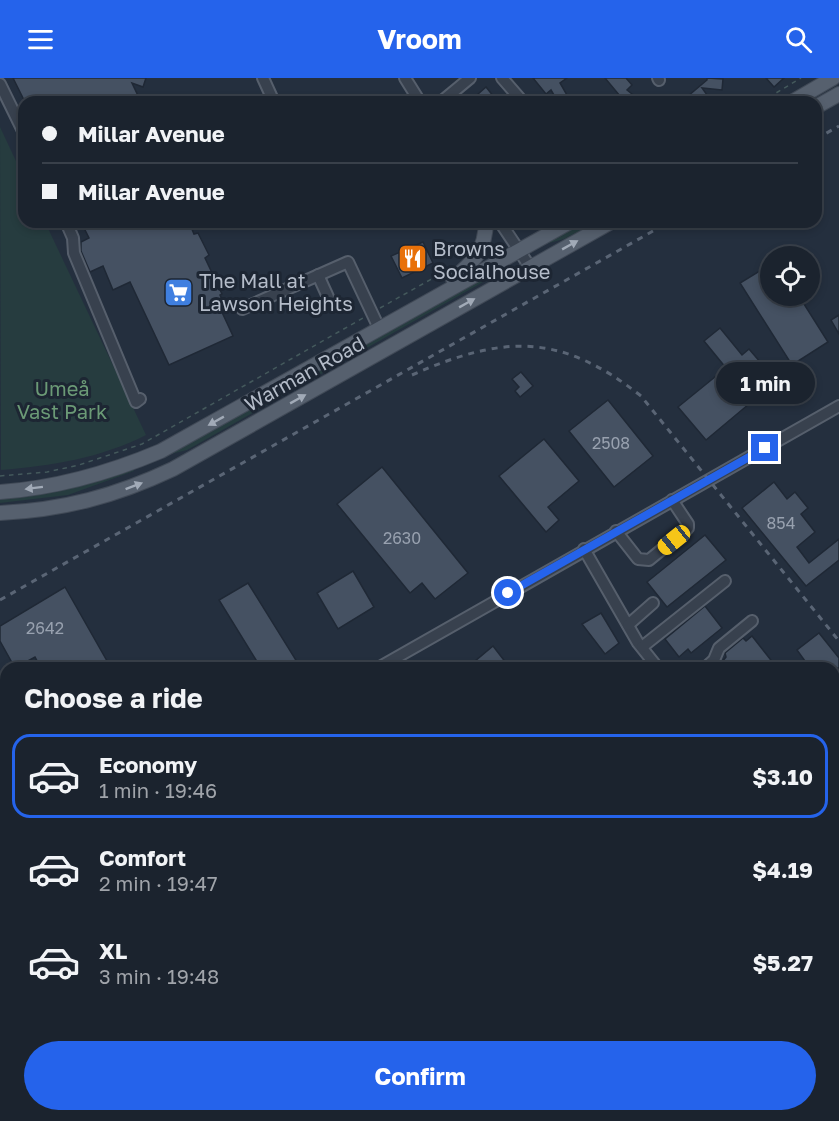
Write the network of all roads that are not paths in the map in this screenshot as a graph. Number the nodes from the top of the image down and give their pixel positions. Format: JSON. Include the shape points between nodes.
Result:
{"nodes":[{"id":1,"x":263,"y":78,"type":"edge"},
{"id":2,"x":405,"y":78,"type":"edge"},
{"id":3,"x":470,"y":78,"type":"edge"},
{"id":4,"x":502,"y":78,"type":"edge"},
{"id":5,"x":826,"y":80,"type":"edge"},
{"id":6,"x":0,"y":84,"type":"edge"},
{"id":7,"x":839,"y":94,"type":"edge"},
{"id":8,"x":271,"y":96,"type":"edge"},
{"id":9,"x":416,"y":96,"type":"edge"},
{"id":10,"x":448,"y":96,"type":"edge"},
{"id":11,"x":517,"y":96,"type":"edge"},
{"id":12,"x":801,"y":96,"type":"edge"},
{"id":13,"x":814,"y":96,"type":"edge"},
{"id":14,"x":822,"y":103,"type":"edge"},
{"id":15,"x":18,"y":121,"type":"edge"},
{"id":16,"x":69,"y":228,"type":"edge"},
{"id":17,"x":486,"y":228,"type":"edge"},
{"id":18,"x":504,"y":228,"type":"edge"},
{"id":19,"x":559,"y":228,"type":"edge"},
{"id":20,"x":600,"y":228,"type":"edge"},
{"id":21,"x":519,"y":250,"type":"junction"},
{"id":22,"x":530,"y":267,"type":"junction"},
{"id":23,"x":318,"y":275,"type":"junction"},
{"id":24,"x":328,"y":297,"type":"dead end"},
{"id":25,"x":431,"y":299,"type":"junction"},
{"id":26,"x":242,"y":309,"type":"dead end"},
{"id":27,"x":379,"y":328,"type":"junction"},
{"id":28,"x":140,"y":399,"type":"dead end"},
{"id":29,"x":839,"y":406,"type":"edge"},
{"id":30,"x":0,"y":492,"type":"edge"},
{"id":31,"x":672,"y":500,"type":"junction"},
{"id":32,"x":0,"y":513,"type":"edge"},
{"id":33,"x":616,"y":531,"type":"junction"},
{"id":34,"x":584,"y":549,"type":"junction"},
{"id":35,"x":725,"y":581,"type":"dead end"},
{"id":36,"x":653,"y":603,"type":"dead end"},
{"id":37,"x":752,"y":621,"type":"dead end"},
{"id":38,"x":628,"y":625,"type":"junction"},
{"id":39,"x":642,"y":647,"type":"junction"},
{"id":40,"x":388,"y":662,"type":"edge"},
{"id":41,"x":653,"y":662,"type":"edge"},
{"id":42,"x":712,"y":662,"type":"edge"}],
"edges":[{"from":1,"to":8,"type":"street"},
{"from":2,"to":9,"type":"street"},
{"from":3,"to":10,"type":"street"},
{"from":4,"to":11,"type":"street"},
{"from":5,"to":12,"type":"main road"},
{"from":5,"to":13,"type":"main road"},
{"from":6,"to":15,"type":"street"},
{"from":7,"to":14,"type":"main road"},
{"from":16,"to":28,"type":"street","via":[[74,253],[136,402]]},
{"from":17,"to":25,"type":"main road","via":[[479,254]]},
{"from":18,"to":21,"type":"street"},
{"from":19,"to":21,"type":"main road","name":"Warman Road"},
{"from":22,"to":20,"type":"main road","name":"Warman Road","one_way":true},
{"from":21,"to":22,"type":"street"},
{"from":21,"to":25,"type":"main road","name":"Warman Road"},
{"from":32,"to":22,"type":"main road","name":"Warman Road","one_way":true,"via":[[92,500],[174,469]]},
{"from":23,"to":24,"type":"street"},
{"from":23,"to":26,"type":"street"},
{"from":23,"to":27,"type":"street","via":[[348,262]]},
{"from":25,"to":27,"type":"main road","name":"Warman Road"},
{"from":27,"to":30,"type":"main road","name":"Warman Road","one_way":true,"via":[[161,451],[109,472],[66,483]]},
{"from":29,"to":31,"type":"street"},
{"from":31,"to":33,"type":"street"},
{"from":31,"to":33,"type":"street","via":[[688,528],[649,560],[639,559]]},
{"from":33,"to":34,"type":"street"},
{"from":34,"to":38,"type":"street"},
{"from":34,"to":40,"type":"street"},
{"from":35,"to":39,"type":"street"},
{"from":36,"to":38,"type":"street"},
{"from":37,"to":42,"type":"street","via":[[719,648]]},
{"from":38,"to":39,"type":"street"},
{"from":39,"to":41,"type":"street"}]}
